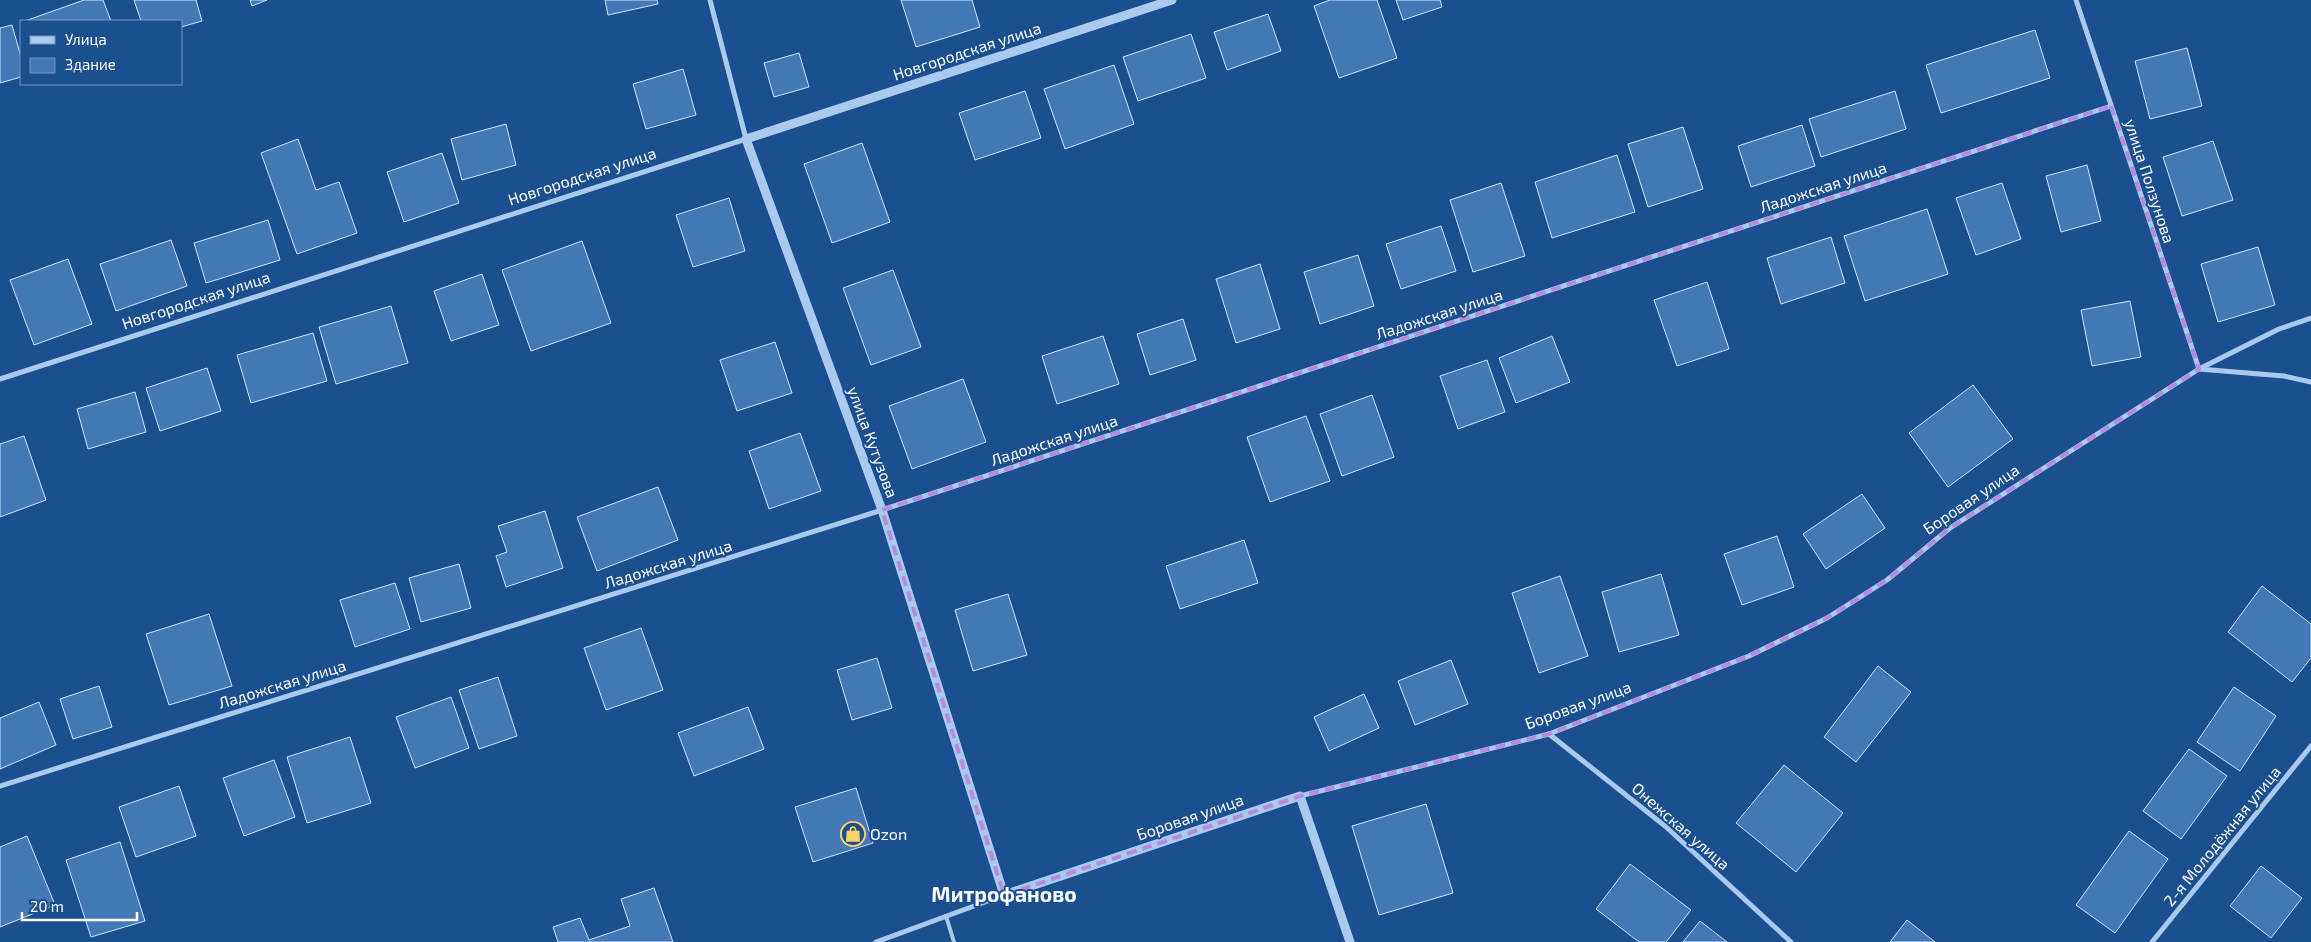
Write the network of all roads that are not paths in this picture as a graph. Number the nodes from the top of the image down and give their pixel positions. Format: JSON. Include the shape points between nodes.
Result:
{"nodes":[{"id":1,"x":710,"y":0,"type":"edge"},
{"id":2,"x":1172,"y":0,"type":"edge"},
{"id":3,"x":2076,"y":0,"type":"edge"},
{"id":4,"x":2111,"y":106,"type":"junction"},
{"id":5,"x":746,"y":139,"type":"junction"},
{"id":6,"x":2311,"y":318,"type":"edge"},
{"id":7,"x":2199,"y":369,"type":"junction"},
{"id":8,"x":0,"y":379,"type":"edge"},
{"id":9,"x":2311,"y":382,"type":"edge"},
{"id":10,"x":882,"y":510,"type":"junction"},
{"id":11,"x":1549,"y":734,"type":"junction"},
{"id":12,"x":2311,"y":746,"type":"edge"},
{"id":13,"x":0,"y":786,"type":"edge"},
{"id":14,"x":1300,"y":796,"type":"junction"},
{"id":15,"x":1004,"y":896,"type":"junction"},
{"id":16,"x":946,"y":916,"type":"junction"},
{"id":17,"x":876,"y":942,"type":"edge"},
{"id":18,"x":954,"y":942,"type":"edge"},
{"id":19,"x":1350,"y":942,"type":"edge"},
{"id":20,"x":1791,"y":942,"type":"edge"},
{"id":21,"x":2152,"y":942,"type":"edge"}],
"edges":[{"from":1,"to":5,"type":"street","name":"улица Кутузова"},
{"from":2,"to":5,"type":"street","name":"Новгородская улица"},
{"from":3,"to":4,"type":"street","name":"улица Ползунова"},
{"from":4,"to":7,"type":"street","name":"улица Ползунова"},
{"from":4,"to":10,"type":"street","name":"Ладожская улица"},
{"from":5,"to":8,"type":"street","name":"Новгородская улица"},
{"from":5,"to":10,"type":"street","name":"улица Кутузова"},
{"from":6,"to":7,"type":"street","name":"Боровая улица","via":[[2279,329]]},
{"from":7,"to":9,"type":"street","via":[[2284,376]]},
{"from":7,"to":11,"type":"street","name":"Боровая улица","via":[[1950,528],[1887,580],[1828,618],[1749,656]]},
{"from":10,"to":13,"type":"street","name":"Ладожская улица"},
{"from":10,"to":15,"type":"street","name":"улица Кутузова"},
{"from":11,"to":14,"type":"street","name":"Боровая улица"},
{"from":11,"to":20,"type":"street","name":"Онежская улица","via":[[1665,826]]},
{"from":12,"to":21,"type":"street","name":"2-я Молодёжная улица"},
{"from":14,"to":15,"type":"street","name":"Боровая улица"},
{"from":14,"to":19,"type":"street"},
{"from":15,"to":16,"type":"street","name":"Боровая улица"},
{"from":16,"to":17,"type":"street","name":"Боровая улица"},
{"from":16,"to":18,"type":"lane"}]}
